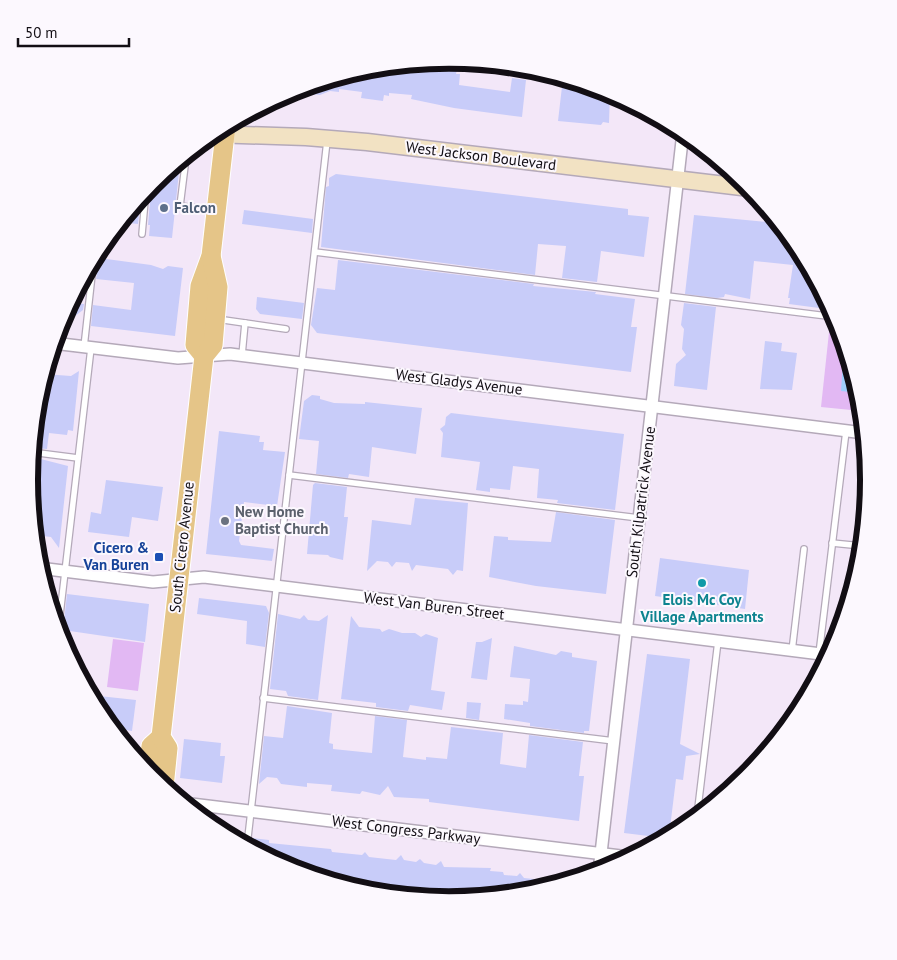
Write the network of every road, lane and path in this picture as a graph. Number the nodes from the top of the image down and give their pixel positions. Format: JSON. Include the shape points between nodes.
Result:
{"nodes":[{"id":1,"x":230,"y":132,"type":"edge"},
{"id":2,"x":221,"y":138,"type":"edge"},
{"id":3,"x":327,"y":138,"type":"junction"},
{"id":4,"x":682,"y":142,"type":"edge"},
{"id":5,"x":184,"y":166,"type":"edge"},
{"id":6,"x":678,"y":180,"type":"junction"},
{"id":7,"x":736,"y":186,"type":"edge"},
{"id":8,"x":145,"y":203,"type":"edge"},
{"id":9,"x":216,"y":210,"type":"junction"},
{"id":10,"x":142,"y":234,"type":"dead end"},
{"id":11,"x":315,"y":252,"type":"junction"},
{"id":12,"x":211,"y":256,"type":"junction"},
{"id":13,"x":93,"y":275,"type":"edge"},
{"id":14,"x":665,"y":296,"type":"junction"},
{"id":15,"x":825,"y":316,"type":"edge"},
{"id":16,"x":215,"y":319,"type":"junction"},
{"id":17,"x":245,"y":323,"type":"junction"},
{"id":18,"x":286,"y":328,"type":"dead end"},
{"id":19,"x":61,"y":344,"type":"edge"},
{"id":20,"x":87,"y":347,"type":"junction"},
{"id":21,"x":204,"y":356,"type":"junction"},
{"id":22,"x":242,"y":356,"type":"junction"},
{"id":23,"x":302,"y":363,"type":"junction"},
{"id":24,"x":652,"y":407,"type":"junction"},
{"id":25,"x":846,"y":431,"type":"junction"},
{"id":26,"x":857,"y":432,"type":"edge"},
{"id":27,"x":38,"y":453,"type":"edge"},
{"id":28,"x":78,"y":458,"type":"junction"},
{"id":29,"x":288,"y":475,"type":"junction"},
{"id":30,"x":639,"y":518,"type":"junction"},
{"id":31,"x":832,"y":543,"type":"junction"},
{"id":32,"x":854,"y":545,"type":"edge"},
{"id":33,"x":804,"y":549,"type":"dead end"},
{"id":34,"x":47,"y":569,"type":"edge"},
{"id":35,"x":65,"y":571,"type":"junction"},
{"id":36,"x":179,"y":580,"type":"junction"},
{"id":37,"x":275,"y":586,"type":"junction"},
{"id":38,"x":60,"y":615,"type":"edge"},
{"id":39,"x":626,"y":630,"type":"junction"},
{"id":40,"x":718,"y":642,"type":"junction"},
{"id":41,"x":825,"y":645,"type":"edge"},
{"id":42,"x":792,"y":651,"type":"junction"},
{"id":43,"x":821,"y":654,"type":"edge"},
{"id":44,"x":263,"y":698,"type":"junction"},
{"id":45,"x":162,"y":738,"type":"junction"},
{"id":46,"x":614,"y":741,"type":"junction"},
{"id":47,"x":149,"y":762,"type":"edge"},
{"id":48,"x":165,"y":777,"type":"edge"},
{"id":49,"x":196,"y":805,"type":"edge"},
{"id":50,"x":698,"y":807,"type":"edge"},
{"id":51,"x":251,"y":811,"type":"junction"},
{"id":52,"x":248,"y":839,"type":"edge"},
{"id":53,"x":601,"y":854,"type":"junction"},
{"id":54,"x":616,"y":856,"type":"edge"},
{"id":55,"x":600,"y":862,"type":"edge"}],
"edges":[{"from":1,"to":3,"type":"street","name":"West Jackson Boulevard"},
{"from":2,"to":9,"type":"main road","name":"South Cicero Avenue"},
{"from":3,"to":6,"type":"street","name":"West Jackson Boulevard"},
{"from":3,"to":11,"type":"lane"},
{"from":4,"to":6,"type":"street","name":"South Kilpatrick Avenue"},
{"from":5,"to":9,"type":"lane","via":[[180,206]]},
{"from":6,"to":7,"type":"street","name":"West Jackson Boulevard"},
{"from":6,"to":14,"type":"street","name":"South Kilpatrick Avenue"},
{"from":8,"to":10,"type":"lane"},
{"from":9,"to":12,"type":"main road","name":"South Cicero Avenue"},
{"from":11,"to":14,"type":"lane"},
{"from":11,"to":23,"type":"lane"},
{"from":12,"to":16,"type":"main road","name":"South Cicero Avenue","via":[[218,288]]},
{"from":12,"to":21,"type":"main road","name":"South Cicero Avenue","via":[[200,286],[195,345]]},
{"from":13,"to":20,"type":"lane"},
{"from":14,"to":15,"type":"lane"},
{"from":14,"to":24,"type":"street","name":"South Kilpatrick Avenue"},
{"from":16,"to":17,"type":"lane"},
{"from":16,"to":21,"type":"main road","name":"South Cicero Avenue","via":[[213,345]]},
{"from":17,"to":18,"type":"lane"},
{"from":17,"to":22,"type":"lane"},
{"from":19,"to":20,"type":"street","name":"West Gladys Avenue"},
{"from":20,"to":21,"type":"street","name":"West Gladys Avenue","via":[[178,358]]},
{"from":20,"to":28,"type":"lane"},
{"from":21,"to":22,"type":"street","name":"West Gladys Avenue"},
{"from":21,"to":36,"type":"main road","name":"South Cicero Avenue"},
{"from":22,"to":23,"type":"street","name":"West Gladys Avenue"},
{"from":23,"to":24,"type":"street","name":"West Gladys Avenue"},
{"from":23,"to":29,"type":"lane"},
{"from":24,"to":25,"type":"street","name":"West Gladys Avenue"},
{"from":24,"to":30,"type":"street","name":"South Kilpatrick Avenue"},
{"from":25,"to":26,"type":"street","name":"West Gladys Avenue"},
{"from":25,"to":31,"type":"lane"},
{"from":27,"to":28,"type":"lane"},
{"from":28,"to":35,"type":"lane"},
{"from":29,"to":30,"type":"lane"},
{"from":29,"to":37,"type":"lane"},
{"from":30,"to":39,"type":"street","name":"South Kilpatrick Avenue"},
{"from":31,"to":32,"type":"lane"},
{"from":31,"to":41,"type":"lane"},
{"from":33,"to":42,"type":"lane"},
{"from":34,"to":35,"type":"street","name":"West Van Buren Street"},
{"from":35,"to":36,"type":"street","name":"West Van Buren Street","via":[[153,582]]},
{"from":35,"to":38,"type":"lane"},
{"from":36,"to":37,"type":"street","name":"West Van Buren Street","via":[[204,577]]},
{"from":36,"to":45,"type":"main road","name":"South Cicero Avenue"},
{"from":37,"to":39,"type":"street","name":"West Van Buren Street"},
{"from":37,"to":44,"type":"lane"},
{"from":39,"to":40,"type":"street","name":"West Van Buren Street"},
{"from":39,"to":46,"type":"street","name":"South Kilpatrick Avenue"},
{"from":40,"to":42,"type":"street","name":"West Van Buren Street"},
{"from":40,"to":50,"type":"lane"},
{"from":42,"to":43,"type":"street","name":"West Van Buren Street"},
{"from":44,"to":46,"type":"lane"},
{"from":44,"to":51,"type":"lane"},
{"from":45,"to":47,"type":"main road","name":"South Cicero Avenue","via":[[151,746]]},
{"from":45,"to":48,"type":"main road","name":"South Cicero Avenue","via":[[168,748]]},
{"from":46,"to":53,"type":"street","name":"South Kilpatrick Avenue"},
{"from":49,"to":51,"type":"street","name":"West Congress Parkway"},
{"from":51,"to":52,"type":"lane"},
{"from":51,"to":53,"type":"street","name":"West Congress Parkway"},
{"from":53,"to":54,"type":"street","name":"West Congress Parkway"},
{"from":53,"to":55,"type":"street","name":"South Kilpatrick Avenue"}]}
